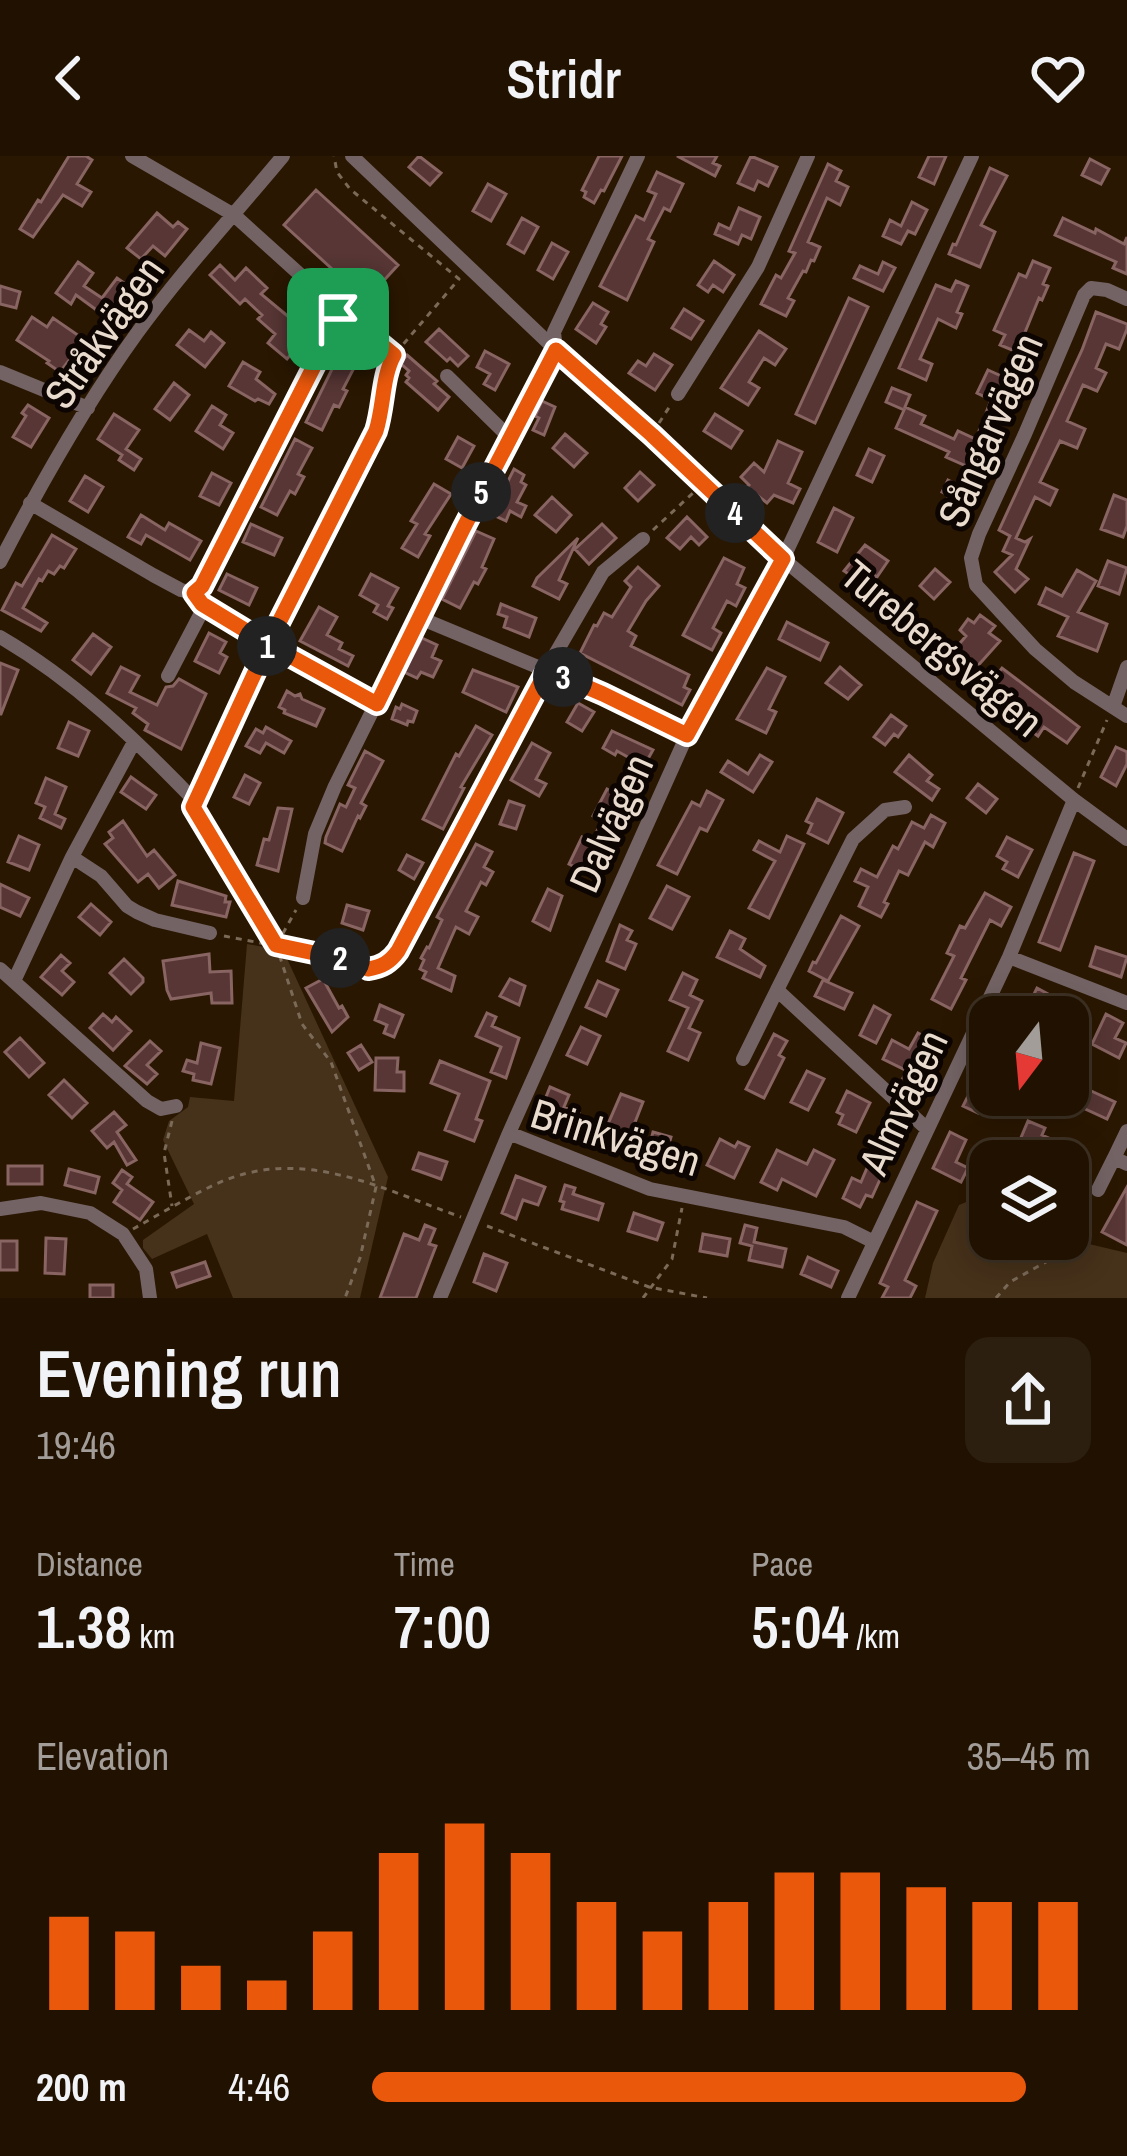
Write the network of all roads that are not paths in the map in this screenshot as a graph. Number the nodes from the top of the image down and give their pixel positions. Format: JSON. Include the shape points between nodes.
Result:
{"nodes":[{"id":1,"x":133,"y":156,"type":"edge"},
{"id":2,"x":283,"y":156,"type":"edge"},
{"id":3,"x":352,"y":156,"type":"edge"},
{"id":4,"x":638,"y":156,"type":"edge"},
{"id":5,"x":808,"y":156,"type":"edge"},
{"id":6,"x":972,"y":156,"type":"edge"},
{"id":7,"x":234,"y":215,"type":"junction"},
{"id":8,"x":1127,"y":299,"type":"edge"},
{"id":9,"x":556,"y":350,"type":"junction"},
{"id":10,"x":0,"y":372,"type":"edge"},
{"id":11,"x":448,"y":376,"type":"dead end"},
{"id":12,"x":538,"y":385,"type":"dead end"},
{"id":13,"x":678,"y":394,"type":"road end"},
{"id":14,"x":88,"y":408,"type":"junction"},
{"id":15,"x":509,"y":437,"type":"junction"},
{"id":16,"x":30,"y":503,"type":"junction"},
{"id":17,"x":643,"y":539,"type":"road end"},
{"id":18,"x":783,"y":559,"type":"junction"},
{"id":19,"x":0,"y":562,"type":"edge"},
{"id":20,"x":198,"y":598,"type":"junction"},
{"id":21,"x":420,"y":618,"type":"junction"},
{"id":22,"x":0,"y":637,"type":"edge"},
{"id":23,"x":1127,"y":667,"type":"edge"},
{"id":24,"x":547,"y":670,"type":"junction"},
{"id":25,"x":168,"y":676,"type":"dead end"},
{"id":26,"x":1112,"y":707,"type":"junction"},
{"id":27,"x":1127,"y":716,"type":"edge"},
{"id":28,"x":687,"y":735,"type":"junction"},
{"id":29,"x":134,"y":742,"type":"junction"},
{"id":30,"x":1075,"y":795,"type":"junction"},
{"id":31,"x":196,"y":798,"type":"road end"},
{"id":32,"x":905,"y":807,"type":"dead end"},
{"id":33,"x":1127,"y":839,"type":"edge"},
{"id":34,"x":72,"y":857,"type":"junction"},
{"id":35,"x":303,"y":898,"type":"road end"},
{"id":36,"x":210,"y":933,"type":"road end"},
{"id":37,"x":1009,"y":957,"type":"junction"},
{"id":38,"x":357,"y":962,"type":"road end"},
{"id":39,"x":0,"y":969,"type":"edge"},
{"id":40,"x":14,"y":981,"type":"junction"},
{"id":41,"x":777,"y":990,"type":"junction"},
{"id":42,"x":1127,"y":1004,"type":"edge"},
{"id":43,"x":743,"y":1059,"type":"dead end"},
{"id":44,"x":176,"y":1106,"type":"road end"},
{"id":45,"x":927,"y":1129,"type":"junction"},
{"id":46,"x":1127,"y":1131,"type":"edge"},
{"id":47,"x":509,"y":1132,"type":"junction"},
{"id":48,"x":1120,"y":1161,"type":"edge"},
{"id":49,"x":1098,"y":1190,"type":"road end"},
{"id":50,"x":0,"y":1209,"type":"edge"},
{"id":51,"x":874,"y":1242,"type":"junction"},
{"id":52,"x":150,"y":1298,"type":"edge"},
{"id":53,"x":440,"y":1298,"type":"edge"},
{"id":54,"x":848,"y":1298,"type":"edge"}],
"edges":[{"from":1,"to":7,"type":"street"},
{"from":2,"to":7,"type":"street","name":"Stråkvägen"},
{"from":3,"to":9,"type":"street","name":"Turebergsvägen"},
{"from":4,"to":9,"type":"street","via":[[554,332]]},
{"from":5,"to":13,"type":"street","via":[[758,266]]},
{"from":6,"to":18,"type":"street","name":"Dalvägen"},
{"from":7,"to":14,"type":"street","name":"Stråkvägen"},
{"from":7,"to":20,"type":"street","via":[[337,308],[338,319]]},
{"from":8,"to":26,"type":"street","name":"Sångarvägen","via":[[1091,288],[1084,295],[971,558],[976,585],[1035,649]]},
{"from":9,"to":18,"type":"street","name":"Turebergsvägen"},
{"from":10,"to":14,"type":"street"},
{"from":11,"to":15,"type":"street"},
{"from":12,"to":15,"type":"street"},
{"from":14,"to":16,"type":"street","name":"Stråkvägen"},
{"from":15,"to":21,"type":"street"},
{"from":16,"to":19,"type":"street","name":"Stråkvägen"},
{"from":16,"to":20,"type":"street"},
{"from":17,"to":24,"type":"street","via":[[602,572]]},
{"from":18,"to":28,"type":"street","name":"Dalvägen"},
{"from":18,"to":30,"type":"street","name":"Turebergsvägen"},
{"from":20,"to":25,"type":"street","via":[[200,615]]},
{"from":21,"to":24,"type":"street"},
{"from":21,"to":35,"type":"street","via":[[335,786],[315,834]]},
{"from":22,"to":29,"type":"street","via":[[71,684]]},
{"from":23,"to":26,"type":"street"},
{"from":24,"to":28,"type":"street"},
{"from":24,"to":38,"type":"street","via":[[398,951],[379,968]]},
{"from":26,"to":27,"type":"street","name":"Sångarvägen"},
{"from":28,"to":47,"type":"street","name":"Dalvägen"},
{"from":29,"to":31,"type":"street"},
{"from":29,"to":34,"type":"street"},
{"from":30,"to":33,"type":"street","name":"Turebergsvägen"},
{"from":30,"to":37,"type":"street","name":"Almvägen"},
{"from":32,"to":41,"type":"street","via":[[885,810],[853,839]]},
{"from":34,"to":36,"type":"street","via":[[137,912]]},
{"from":34,"to":40,"type":"street"},
{"from":37,"to":42,"type":"street"},
{"from":37,"to":45,"type":"street","name":"Almvägen"},
{"from":39,"to":40,"type":"street"},
{"from":40,"to":44,"type":"street","via":[[147,1101]]},
{"from":41,"to":43,"type":"street"},
{"from":41,"to":45,"type":"street"},
{"from":45,"to":51,"type":"street","name":"Almvägen"},
{"from":46,"to":48,"type":"street"},
{"from":47,"to":51,"type":"street","name":"Brinkvägen","via":[[650,1189],[844,1226]]},
{"from":47,"to":53,"type":"street","name":"Brinkvägen"},
{"from":48,"to":49,"type":"street"},
{"from":50,"to":52,"type":"street","via":[[41,1203],[90,1213],[123,1234],[146,1269]]},
{"from":51,"to":54,"type":"street","name":"Almvägen"}]}
